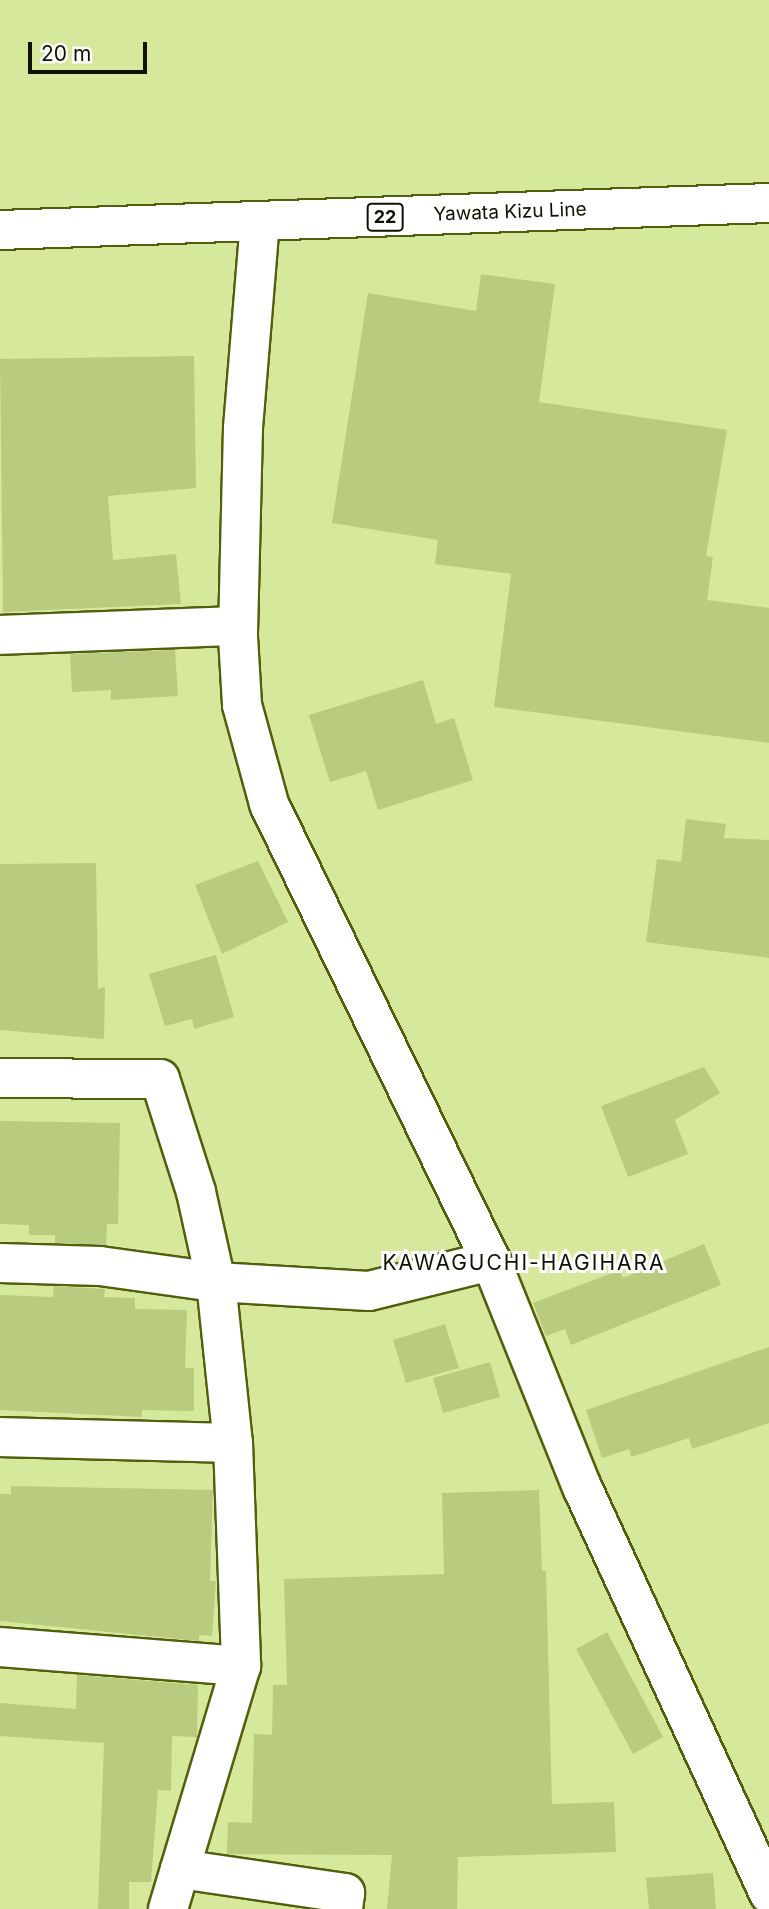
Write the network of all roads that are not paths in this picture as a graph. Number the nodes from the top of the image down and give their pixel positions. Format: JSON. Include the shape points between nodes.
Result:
{"nodes":[{"id":1,"x":769,"y":203,"type":"edge"},
{"id":2,"x":260,"y":221,"type":"junction"},
{"id":3,"x":0,"y":230,"type":"edge"},
{"id":4,"x":238,"y":626,"type":"junction"},
{"id":5,"x":0,"y":635,"type":"edge"},
{"id":6,"x":0,"y":1078,"type":"edge"},
{"id":7,"x":491,"y":1261,"type":"junction"},
{"id":8,"x":0,"y":1263,"type":"edge"},
{"id":9,"x":216,"y":1282,"type":"junction"},
{"id":10,"x":0,"y":1437,"type":"edge"},
{"id":11,"x":233,"y":1443,"type":"junction"},
{"id":12,"x":0,"y":1647,"type":"edge"},
{"id":13,"x":241,"y":1666,"type":"junction"},
{"id":14,"x":180,"y":1870,"type":"junction"},
{"id":15,"x":769,"y":1894,"type":"edge"},
{"id":16,"x":168,"y":1909,"type":"edge"},
{"id":17,"x":343,"y":1909,"type":"edge"}],
"edges":[{"from":1,"to":2,"type":"street","name":"Yawata Kizu Line","number":"22"},
{"from":2,"to":3,"type":"street","name":"Yawata Kizu Line","number":"22"},
{"from":2,"to":4,"type":"street","via":[[243,428]]},
{"from":4,"to":5,"type":"street"},
{"from":4,"to":7,"type":"street","via":[[242,705],[269,804]]},
{"from":6,"to":9,"type":"street","via":[[160,1079],[196,1192]]},
{"from":7,"to":9,"type":"street","via":[[369,1291]]},
{"from":7,"to":15,"type":"street","via":[[582,1487]]},
{"from":8,"to":9,"type":"street","via":[[100,1266]]},
{"from":9,"to":11,"type":"street"},
{"from":10,"to":11,"type":"street"},
{"from":11,"to":13,"type":"street"},
{"from":12,"to":13,"type":"street"},
{"from":13,"to":14,"type":"street"},
{"from":14,"to":16,"type":"street"},
{"from":14,"to":17,"type":"street","via":[[345,1893]]}]}
